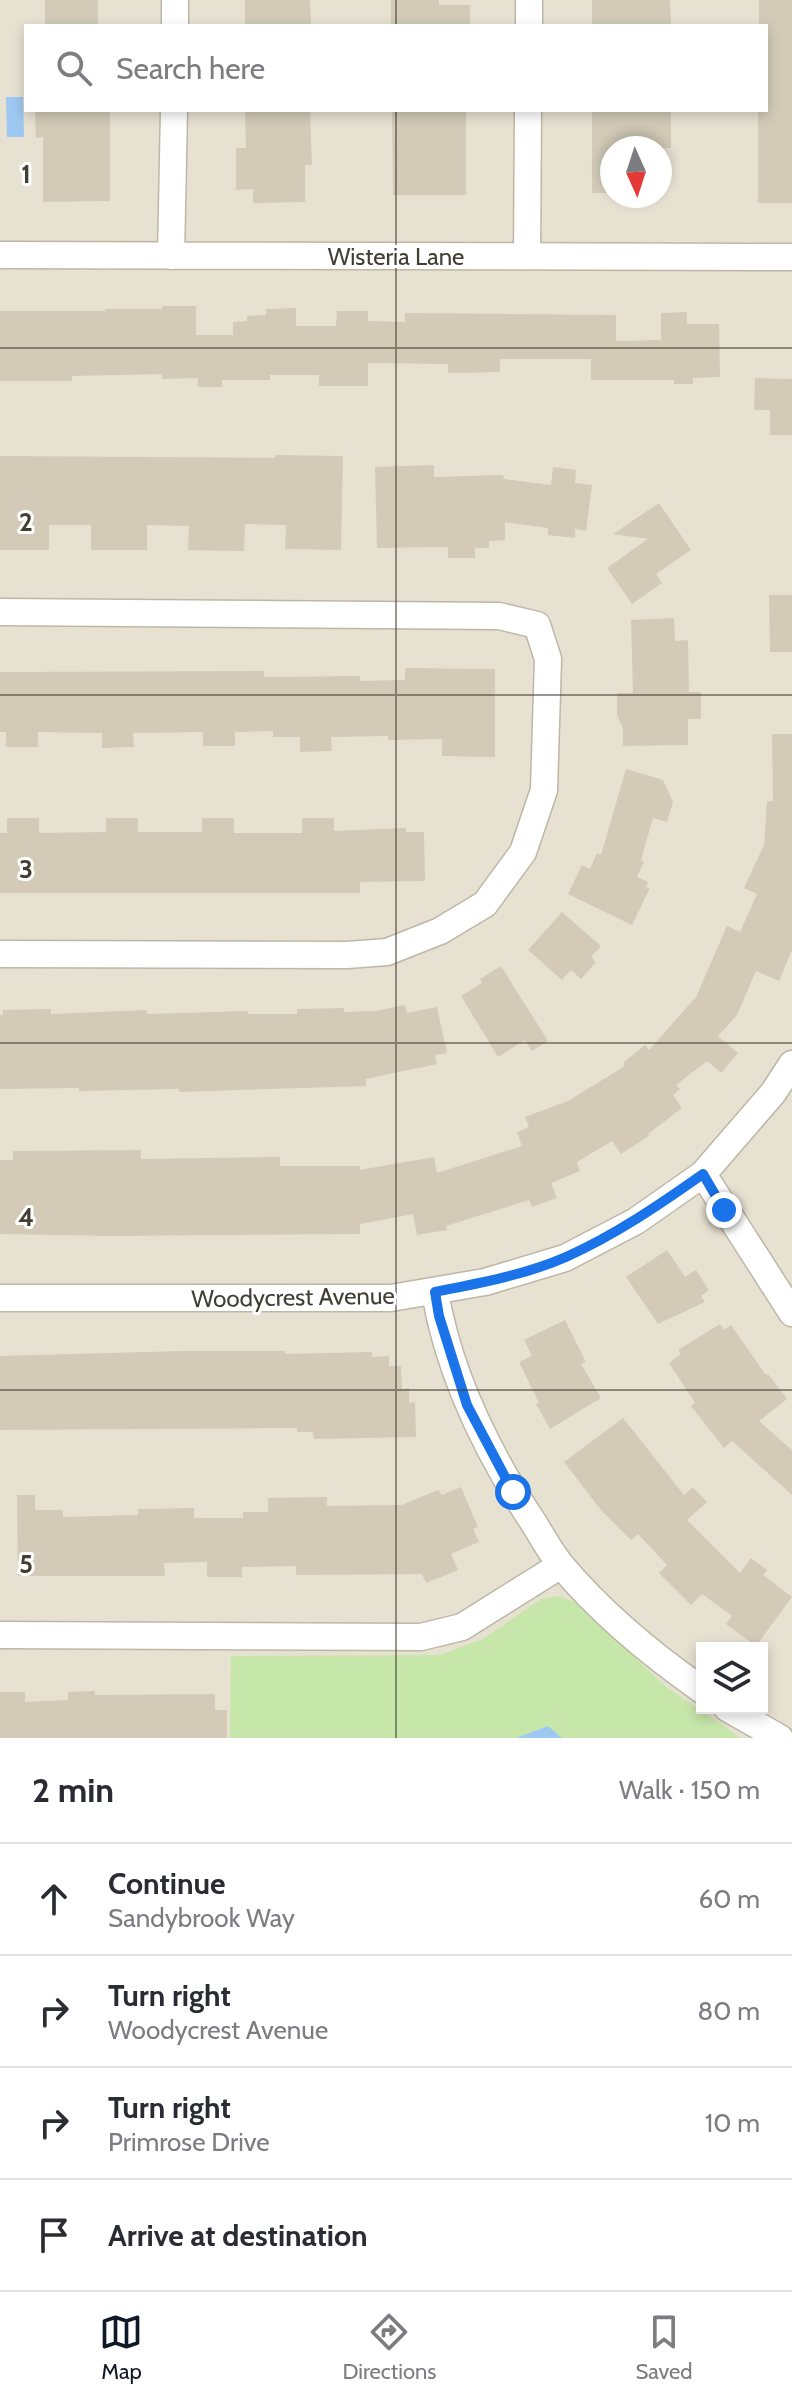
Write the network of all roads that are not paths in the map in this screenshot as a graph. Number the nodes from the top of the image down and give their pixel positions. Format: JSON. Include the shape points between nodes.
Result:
{"nodes":[{"id":1,"x":175,"y":0,"type":"edge"},
{"id":2,"x":529,"y":0,"type":"edge"},
{"id":3,"x":175,"y":24,"type":"edge"},
{"id":4,"x":529,"y":24,"type":"edge"},
{"id":5,"x":174,"y":112,"type":"edge"},
{"id":6,"x":528,"y":112,"type":"edge"},
{"id":7,"x":0,"y":255,"type":"edge"},
{"id":8,"x":171,"y":256,"type":"junction"},
{"id":9,"x":527,"y":256,"type":"junction"},
{"id":10,"x":792,"y":257,"type":"edge"},
{"id":11,"x":0,"y":612,"type":"edge"},
{"id":12,"x":0,"y":954,"type":"edge"},
{"id":13,"x":792,"y":1064,"type":"edge"},
{"id":14,"x":703,"y":1174,"type":"junction"},
{"id":15,"x":435,"y":1292,"type":"junction"},
{"id":16,"x":0,"y":1298,"type":"edge"},
{"id":17,"x":792,"y":1313,"type":"edge"},
{"id":18,"x":561,"y":1565,"type":"junction"},
{"id":19,"x":0,"y":1635,"type":"edge"},
{"id":20,"x":696,"y":1686,"type":"edge"},
{"id":21,"x":738,"y":1714,"type":"edge"},
{"id":22,"x":780,"y":1738,"type":"edge"}],
"edges":[{"from":1,"to":3,"type":"street"},
{"from":2,"to":4,"type":"street"},
{"from":5,"to":8,"type":"street"},
{"from":6,"to":9,"type":"street"},
{"from":7,"to":8,"type":"street","name":"Wisteria Lane"},
{"from":8,"to":9,"type":"street","name":"Wisteria Lane"},
{"from":9,"to":10,"type":"street","name":"Wisteria Lane"},
{"from":11,"to":12,"type":"street","via":[[499,616],[537,625],[548,659],[544,790],[523,852],[485,904],[440,931],[387,952],[347,955]]},
{"from":13,"to":14,"type":"street","name":"Woodycrest Avenue"},
{"from":14,"to":15,"type":"street","name":"Woodycrest Avenue","via":[[636,1221],[565,1258]]},
{"from":14,"to":17,"type":"street"},
{"from":15,"to":16,"type":"street","name":"Woodycrest Avenue","via":[[391,1298]]},
{"from":15,"to":18,"type":"street","via":[[467,1405],[513,1492]]},
{"from":18,"to":19,"type":"street","via":[[462,1627],[421,1637]]},
{"from":18,"to":20,"type":"street"},
{"from":21,"to":22,"type":"street"}]}
